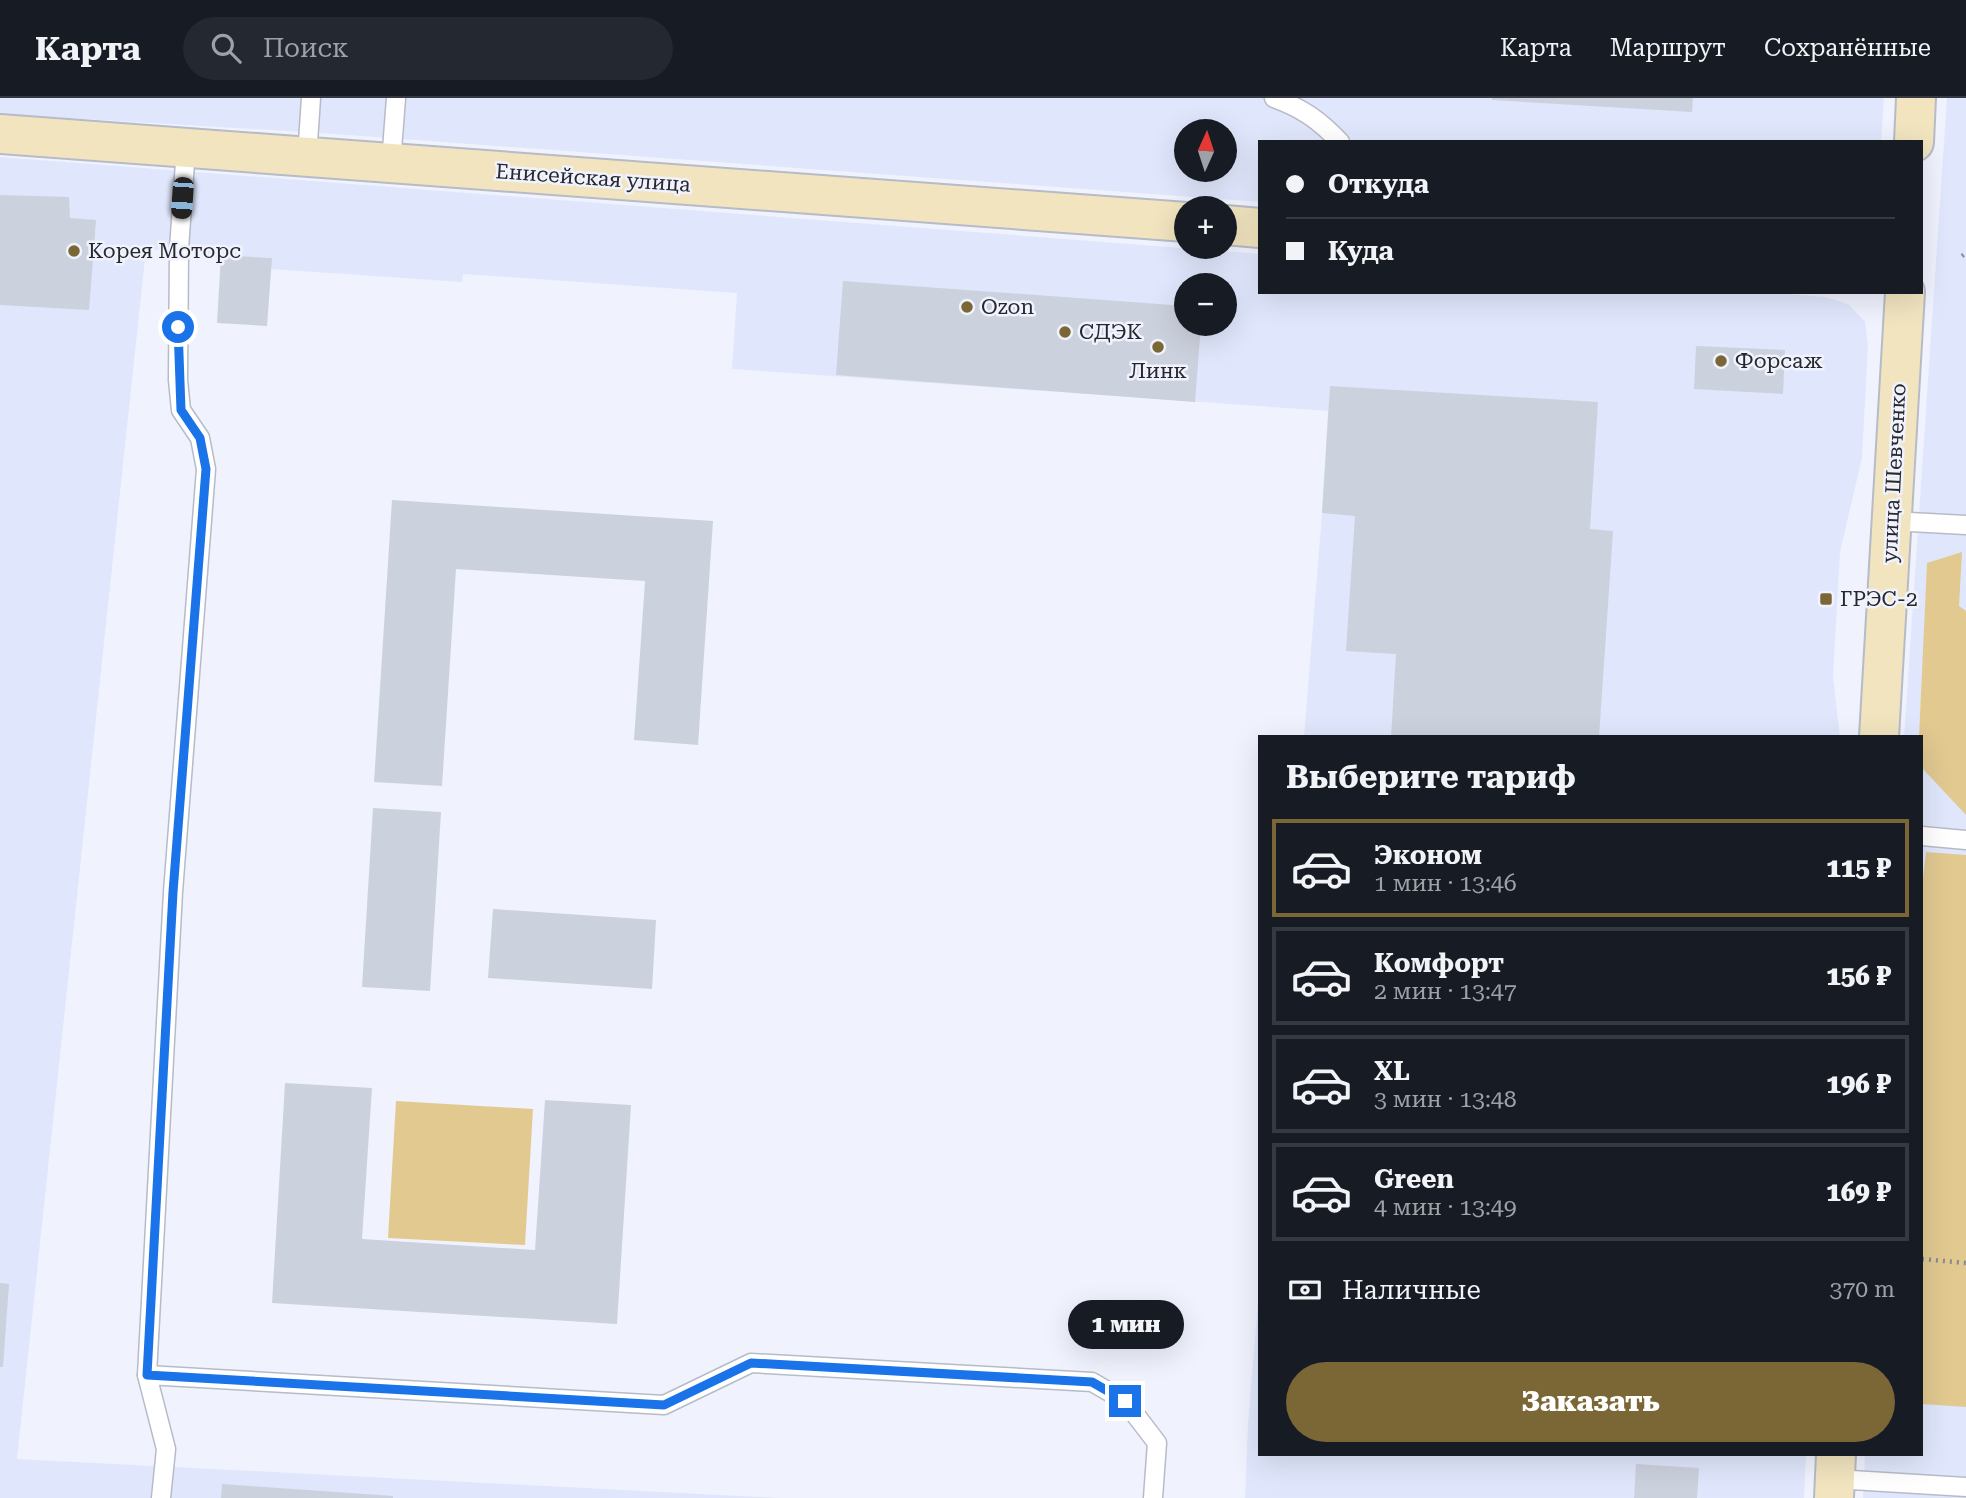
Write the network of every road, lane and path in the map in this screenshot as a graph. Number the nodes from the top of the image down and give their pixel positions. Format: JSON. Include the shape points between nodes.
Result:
{"nodes":[{"id":1,"x":311,"y":98,"type":"edge"},
{"id":2,"x":396,"y":98,"type":"edge"},
{"id":3,"x":1274,"y":98,"type":"edge"},
{"id":4,"x":1916,"y":98,"type":"edge"},
{"id":5,"x":0,"y":134,"type":"edge"},
{"id":6,"x":1338,"y":140,"type":"edge"},
{"id":7,"x":1914,"y":140,"type":"edge"},
{"id":8,"x":186,"y":148,"type":"junction"},
{"id":9,"x":307,"y":158,"type":"junction"},
{"id":10,"x":391,"y":163,"type":"junction"},
{"id":11,"x":1174,"y":221,"type":"edge"},
{"id":12,"x":1237,"y":226,"type":"edge"},
{"id":13,"x":1258,"y":228,"type":"edge"},
{"id":14,"x":1905,"y":294,"type":"edge"},
{"id":15,"x":1891,"y":521,"type":"junction"},
{"id":16,"x":1966,"y":525,"type":"edge"},
{"id":17,"x":1879,"y":735,"type":"edge"},
{"id":18,"x":1923,"y":836,"type":"edge"},
{"id":19,"x":1966,"y":840,"type":"edge"},
{"id":20,"x":1923,"y":1259,"type":"edge"},
{"id":21,"x":1966,"y":1263,"type":"edge"},
{"id":22,"x":147,"y":1375,"type":"junction"},
{"id":23,"x":1835,"y":1477,"type":"edge"},
{"id":24,"x":1966,"y":1487,"type":"edge"},
{"id":25,"x":161,"y":1498,"type":"edge"},
{"id":26,"x":1153,"y":1498,"type":"edge"}],
"edges":[{"from":1,"to":9,"type":"lane"},
{"from":2,"to":10,"type":"lane"},
{"from":3,"to":6,"type":"lane","via":[[1321,121]]},
{"from":4,"to":7,"type":"street"},
{"from":5,"to":8,"type":"street","name":"Енисейская улица"},
{"from":8,"to":9,"type":"street","name":"Енисейская улица"},
{"from":8,"to":22,"type":"lane","via":[[179,249],[178,380],[181,410],[200,438],[206,469],[173,892]]},
{"from":9,"to":10,"type":"street","name":"Енисейская улица"},
{"from":10,"to":11,"type":"street","name":"Енисейская улица"},
{"from":12,"to":13,"type":"street"},
{"from":14,"to":15,"type":"street","name":"улица Шевченко"},
{"from":15,"to":16,"type":"lane"},
{"from":15,"to":17,"type":"street","name":"улица Шевченко"},
{"from":18,"to":19,"type":"lane"},
{"from":20,"to":21,"type":"path"},
{"from":22,"to":25,"type":"lane","via":[[166,1449]]},
{"from":22,"to":26,"type":"lane","via":[[664,1405],[751,1363],[1092,1382],[1125,1401],[1157,1443]]},
{"from":23,"to":24,"type":"lane"}]}
